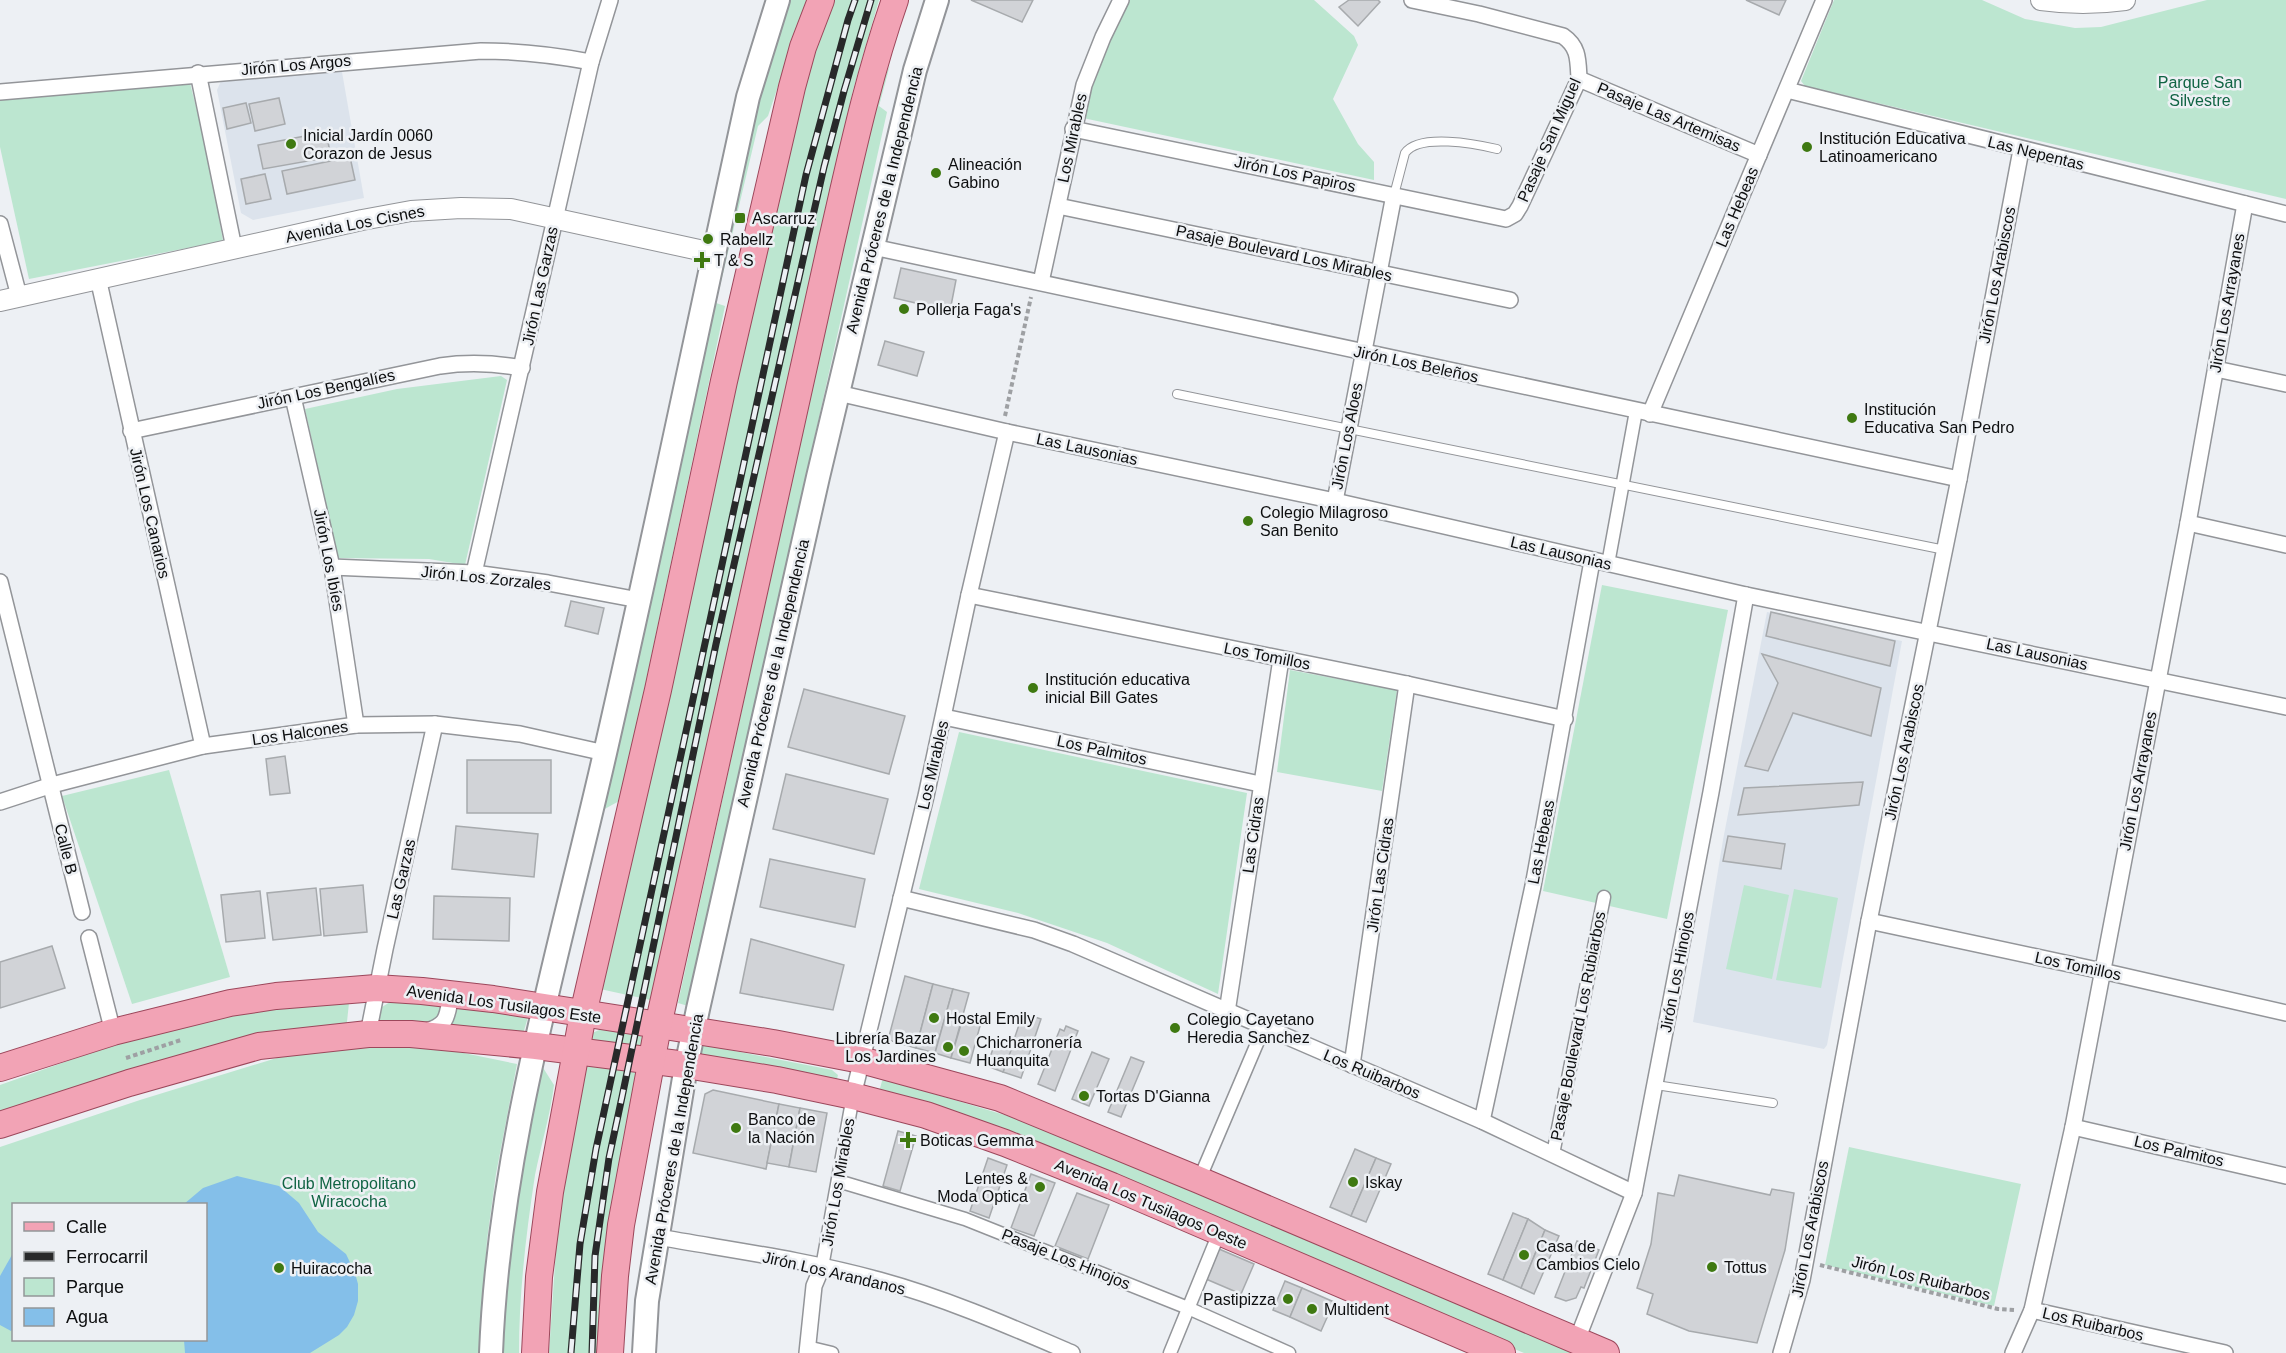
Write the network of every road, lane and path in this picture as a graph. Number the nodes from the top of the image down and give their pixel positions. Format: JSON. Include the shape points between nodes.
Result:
{"nodes":[{"id":1,"x":610,"y":0,"type":"edge"},
{"id":2,"x":778,"y":0,"type":"edge"},
{"id":3,"x":821,"y":0,"type":"edge"},
{"id":4,"x":895,"y":0,"type":"edge"},
{"id":5,"x":937,"y":0,"type":"edge"},
{"id":6,"x":1121,"y":0,"type":"edge"},
{"id":7,"x":1412,"y":0,"type":"edge"},
{"id":8,"x":1824,"y":0,"type":"edge"},
{"id":9,"x":2041,"y":0,"type":"edge"},
{"id":10,"x":2125,"y":0,"type":"edge"},
{"id":11,"x":591,"y":62,"type":"junction"},
{"id":12,"x":198,"y":73,"type":"junction"},
{"id":13,"x":1579,"y":79,"type":"junction"},
{"id":14,"x":1786,"y":90,"type":"junction"},
{"id":15,"x":0,"y":92,"type":"edge"},
{"id":16,"x":1073,"y":129,"type":"junction"},
{"id":17,"x":1497,"y":149,"type":"dead end"},
{"id":18,"x":2021,"y":150,"type":"junction"},
{"id":19,"x":1759,"y":155,"type":"junction"},
{"id":20,"x":1394,"y":195,"type":"junction"},
{"id":21,"x":2245,"y":204,"type":"junction"},
{"id":22,"x":1058,"y":206,"type":"junction"},
{"id":23,"x":1515,"y":214,"type":"joint"},
{"id":24,"x":2286,"y":214,"type":"edge"},
{"id":25,"x":555,"y":218,"type":"junction"},
{"id":26,"x":0,"y":224,"type":"edge"},
{"id":27,"x":234,"y":248,"type":"junction"},
{"id":28,"x":873,"y":248,"type":"junction"},
{"id":29,"x":713,"y":253,"type":"junction"},
{"id":30,"x":1380,"y":272,"type":"junction"},
{"id":31,"x":98,"y":278,"type":"junction"},
{"id":32,"x":1038,"y":281,"type":"junction"},
{"id":33,"x":19,"y":296,"type":"junction"},
{"id":34,"x":1510,"y":300,"type":"dead end"},
{"id":35,"x":0,"y":301,"type":"edge"},
{"id":36,"x":1363,"y":352,"type":"junction"},
{"id":37,"x":522,"y":368,"type":"junction"},
{"id":38,"x":2216,"y":369,"type":"junction"},
{"id":39,"x":2286,"y":384,"type":"edge"},
{"id":40,"x":838,"y":393,"type":"junction"},
{"id":41,"x":1177,"y":394,"type":"dead end"},
{"id":42,"x":294,"y":397,"type":"junction"},
{"id":43,"x":1643,"y":412,"type":"junction"},
{"id":44,"x":1348,"y":428,"type":"junction"},
{"id":45,"x":131,"y":430,"type":"junction"},
{"id":46,"x":1004,"y":432,"type":"junction"},
{"id":47,"x":1959,"y":479,"type":"junction"},
{"id":48,"x":1623,"y":484,"type":"junction"},
{"id":49,"x":1335,"y":501,"type":"junction"},
{"id":50,"x":2187,"y":523,"type":"junction"},
{"id":51,"x":2286,"y":545,"type":"edge"},
{"id":52,"x":1945,"y":550,"type":"junction"},
{"id":53,"x":1592,"y":561,"type":"junction"},
{"id":54,"x":1608,"y":564,"type":"junction"},
{"id":55,"x":332,"y":567,"type":"junction"},
{"id":56,"x":474,"y":573,"type":"junction"},
{"id":57,"x":0,"y":582,"type":"edge"},
{"id":58,"x":969,"y":595,"type":"junction"},
{"id":59,"x":1746,"y":595,"type":"junction"},
{"id":60,"x":639,"y":600,"type":"junction"},
{"id":61,"x":1929,"y":632,"type":"junction"},
{"id":62,"x":7,"y":641,"type":"edge"},
{"id":63,"x":1281,"y":659,"type":"junction"},
{"id":64,"x":2157,"y":679,"type":"junction"},
{"id":65,"x":1407,"y":684,"type":"junction"},
{"id":66,"x":2286,"y":707,"type":"edge"},
{"id":67,"x":944,"y":717,"type":"junction"},
{"id":68,"x":1565,"y":719,"type":"junction"},
{"id":69,"x":435,"y":724,"type":"junction"},
{"id":70,"x":356,"y":725,"type":"junction"},
{"id":71,"x":203,"y":746,"type":"junction"},
{"id":72,"x":605,"y":753,"type":"junction"},
{"id":73,"x":1260,"y":784,"type":"junction"},
{"id":74,"x":52,"y":785,"type":"junction"},
{"id":75,"x":0,"y":802,"type":"edge"},
{"id":76,"x":1604,"y":897,"type":"dead end"},
{"id":77,"x":901,"y":898,"type":"junction"},
{"id":78,"x":82,"y":912,"type":"dead end"},
{"id":79,"x":1869,"y":921,"type":"junction"},
{"id":80,"x":89,"y":938,"type":"dead end"},
{"id":81,"x":2102,"y":970,"type":"junction"},
{"id":82,"x":376,"y":988,"type":"junction"},
{"id":83,"x":451,"y":994,"type":"junction"},
{"id":84,"x":544,"y":1008,"type":"junction"},
{"id":85,"x":2285,"y":1008,"type":"edge"},
{"id":86,"x":1227,"y":1012,"type":"junction"},
{"id":87,"x":583,"y":1014,"type":"junction"},
{"id":88,"x":658,"y":1026,"type":"junction"},
{"id":89,"x":1264,"y":1027,"type":"junction"},
{"id":90,"x":113,"y":1032,"type":"junction"},
{"id":91,"x":693,"y":1032,"type":"junction"},
{"id":92,"x":368,"y":1034,"type":"junction"},
{"id":93,"x":411,"y":1034,"type":"junction"},
{"id":94,"x":536,"y":1046,"type":"junction"},
{"id":95,"x":576,"y":1050,"type":"junction"},
{"id":96,"x":652,"y":1060,"type":"junction"},
{"id":97,"x":861,"y":1060,"type":"junction"},
{"id":98,"x":686,"y":1065,"type":"junction"},
{"id":99,"x":1352,"y":1065,"type":"junction"},
{"id":100,"x":0,"y":1068,"type":"edge"},
{"id":101,"x":1656,"y":1085,"type":"junction"},
{"id":102,"x":853,"y":1096,"type":"junction"},
{"id":103,"x":1773,"y":1103,"type":"dead end"},
{"id":104,"x":1482,"y":1122,"type":"junction"},
{"id":105,"x":0,"y":1125,"type":"edge"},
{"id":106,"x":2073,"y":1127,"type":"junction"},
{"id":107,"x":1553,"y":1154,"type":"junction"},
{"id":108,"x":2286,"y":1176,"type":"edge"},
{"id":109,"x":1199,"y":1180,"type":"junction"},
{"id":110,"x":838,"y":1181,"type":"junction"},
{"id":111,"x":1634,"y":1193,"type":"junction"},
{"id":112,"x":1219,"y":1233,"type":"junction"},
{"id":113,"x":658,"y":1237,"type":"junction"},
{"id":114,"x":1805,"y":1261,"type":"junction"},
{"id":115,"x":822,"y":1267,"type":"junction"},
{"id":116,"x":1188,"y":1308,"type":"junction"},
{"id":117,"x":2032,"y":1310,"type":"junction"},
{"id":118,"x":1577,"y":1340,"type":"junction"},
{"id":119,"x":807,"y":1350,"type":"edge"},
{"id":120,"x":491,"y":1353,"type":"edge"},
{"id":121,"x":534,"y":1353,"type":"edge"},
{"id":122,"x":610,"y":1353,"type":"edge"},
{"id":123,"x":644,"y":1353,"type":"edge"},
{"id":124,"x":832,"y":1353,"type":"edge"},
{"id":125,"x":1072,"y":1353,"type":"edge"},
{"id":126,"x":1170,"y":1353,"type":"edge"},
{"id":127,"x":1288,"y":1353,"type":"edge"},
{"id":128,"x":1502,"y":1353,"type":"edge"},
{"id":129,"x":1606,"y":1353,"type":"edge"},
{"id":130,"x":1781,"y":1353,"type":"edge"},
{"id":131,"x":2013,"y":1353,"type":"edge"},
{"id":132,"x":2225,"y":1353,"type":"edge"}],
"edges":[{"from":1,"to":11,"type":"street","name":"Jirón Las Garzas"},
{"from":2,"to":29,"type":"main road","via":[[748,98]]},
{"from":3,"to":87,"type":"main road","via":[[792,87]]},
{"from":4,"to":88,"type":"main road","via":[[860,119]]},
{"from":5,"to":28,"type":"main road","name":"Avenida Próceres de la Independencia","via":[[915,70]]},
{"from":6,"to":16,"type":"street","name":"Los Mirables","via":[[1083,85]]},
{"from":7,"to":13,"type":"street","name":"Pasaje San Miguel","via":[[1563,36],[1573,43],[1578,56]]},
{"from":8,"to":14,"type":"street","name":"Las Hebeas"},
{"from":9,"to":10,"type":"street","via":[[2067,4]]},
{"from":11,"to":12,"type":"street","name":"Jirón Los Argos","via":[[515,51],[481,51]]},
{"from":11,"to":25,"type":"street","name":"Jirón Las Garzas"},
{"from":12,"to":15,"type":"street","name":"Jirón Los Argos"},
{"from":12,"to":27,"type":"street"},
{"from":13,"to":19,"type":"street","name":"Pasaje Las Artemisas"},
{"from":13,"to":23,"type":"street","name":"Pasaje San Miguel"},
{"from":14,"to":18,"type":"street","name":"Las Nepentas"},
{"from":14,"to":19,"type":"street","name":"Las Hebeas"},
{"from":16,"to":20,"type":"street","name":"Jirón Los Papiros"},
{"from":16,"to":22,"type":"street","name":"Los Mirables"},
{"from":17,"to":20,"type":"lane","via":[[1469,143],[1422,143],[1408,148]]},
{"from":18,"to":21,"type":"street","name":"Las Nepentas"},
{"from":18,"to":47,"type":"street","name":"Jirón Los Arabiscos"},
{"from":19,"to":43,"type":"street","name":"Las Hebeas"},
{"from":20,"to":23,"type":"street","name":"Jirón Los Papiros","via":[[1506,219]]},
{"from":20,"to":30,"type":"street","name":"Jirón Los Aloes"},
{"from":21,"to":24,"type":"street","name":"Las Nepentas"},
{"from":21,"to":38,"type":"street","name":"Jirón Los Arrayanes"},
{"from":22,"to":30,"type":"street","name":"Pasaje Boulevard Los Mirables"},
{"from":22,"to":32,"type":"street","name":"Los Mirables"},
{"from":25,"to":27,"type":"street","name":"Avenida Los Cisnes","via":[[511,209],[411,211]]},
{"from":25,"to":29,"type":"street","name":"Avenida Los Cisnes"},
{"from":25,"to":37,"type":"street","name":"Jirón Las Garzas"},
{"from":26,"to":33,"type":"street"},
{"from":27,"to":31,"type":"street","name":"Avenida Los Cisnes"},
{"from":28,"to":32,"type":"street","name":"Jirón Los Beleños"},
{"from":28,"to":40,"type":"main road","name":"Avenida Próceres de la Independencia"},
{"from":29,"to":60,"type":"main road"},
{"from":30,"to":34,"type":"street","name":"Pasaje Boulevard Los Mirables"},
{"from":30,"to":36,"type":"street","name":"Jirón Los Aloes"},
{"from":31,"to":33,"type":"street","name":"Avenida Los Cisnes"},
{"from":31,"to":45,"type":"street","name":"Jirón Los Canarios"},
{"from":32,"to":36,"type":"street","name":"Jirón Los Beleños"},
{"from":32,"to":46,"type":"path"},
{"from":33,"to":35,"type":"street","name":"Avenida Los Cisnes"},
{"from":36,"to":43,"type":"street","name":"Jirón Los Beleños"},
{"from":36,"to":44,"type":"street","name":"Jirón Los Aloes"},
{"from":37,"to":42,"type":"street","name":"Jirón Los Bengalíes","via":[[464,363]]},
{"from":37,"to":56,"type":"street","name":"Jirón Las Garzas"},
{"from":38,"to":39,"type":"street"},
{"from":38,"to":50,"type":"street","name":"Jirón Los Arrayanes"},
{"from":40,"to":46,"type":"street","name":"Las Lausonias"},
{"from":40,"to":91,"type":"main road","name":"Avenida Próceres de la Independencia"},
{"from":41,"to":44,"type":"lane"},
{"from":42,"to":45,"type":"street","name":"Jirón Los Bengalíes"},
{"from":42,"to":55,"type":"street","name":"Jirón Los Ibíes"},
{"from":43,"to":47,"type":"street","name":"Jirón Los Beleños"},
{"from":43,"to":48,"type":"street"},
{"from":44,"to":48,"type":"lane"},
{"from":44,"to":49,"type":"street","name":"Jirón Los Aloes"},
{"from":45,"to":71,"type":"street","name":"Jirón Los Canarios"},
{"from":46,"to":49,"type":"street","name":"Las Lausonias"},
{"from":46,"to":58,"type":"street","name":"Los Mirables"},
{"from":47,"to":52,"type":"street","name":"Jirón Los Arabiscos"},
{"from":48,"to":52,"type":"lane"},
{"from":48,"to":54,"type":"street"},
{"from":49,"to":53,"type":"street","name":"Las Lausonias"},
{"from":50,"to":51,"type":"street"},
{"from":50,"to":64,"type":"street","name":"Jirón Los Arrayanes"},
{"from":52,"to":61,"type":"street","name":"Jirón Los Arabiscos"},
{"from":53,"to":54,"type":"street","name":"Las Lausonias"},
{"from":53,"to":68,"type":"street","name":"Las Hebeas"},
{"from":54,"to":59,"type":"street","name":"Las Lausonias"},
{"from":55,"to":56,"type":"street","name":"Jirón Los Zorzales"},
{"from":55,"to":70,"type":"street","name":"Jirón Los Ibíes"},
{"from":56,"to":60,"type":"street","name":"Jirón Los Zorzales"},
{"from":57,"to":62,"type":"street","name":"Calle B"},
{"from":58,"to":63,"type":"street","name":"Los Tomillos"},
{"from":58,"to":67,"type":"street","name":"Los Mirables"},
{"from":59,"to":61,"type":"street","name":"Las Lausonias"},
{"from":59,"to":101,"type":"street","name":"Jirón Los Hinojos"},
{"from":60,"to":72,"type":"main road"},
{"from":61,"to":64,"type":"street","name":"Las Lausonias"},
{"from":61,"to":79,"type":"street","name":"Jirón Los Arabiscos"},
{"from":62,"to":74,"type":"street","name":"Calle B"},
{"from":63,"to":65,"type":"street","name":"Los Tomillos"},
{"from":63,"to":73,"type":"street","name":"Las Cidras"},
{"from":64,"to":66,"type":"street","name":"Las Lausonias"},
{"from":64,"to":81,"type":"street","name":"Jirón Los Arrayanes"},
{"from":65,"to":68,"type":"street","name":"Los Tomillos"},
{"from":65,"to":99,"type":"street","name":"Jirón Las Cidras"},
{"from":67,"to":73,"type":"street","name":"Los Palmitos"},
{"from":67,"to":77,"type":"street","name":"Los Mirables"},
{"from":68,"to":104,"type":"street","name":"Las Hebeas"},
{"from":69,"to":70,"type":"street","name":"Los Halcones"},
{"from":69,"to":72,"type":"street","name":"Los Halcones","via":[[520,734]]},
{"from":69,"to":82,"type":"street","name":"Las Garzas"},
{"from":70,"to":71,"type":"street","name":"Los Halcones"},
{"from":71,"to":74,"type":"street","name":"Los Halcones"},
{"from":72,"to":84,"type":"main road"},
{"from":73,"to":86,"type":"street","name":"Las Cidras"},
{"from":74,"to":75,"type":"street","name":"Los Halcones"},
{"from":74,"to":78,"type":"street","name":"Calle B"},
{"from":76,"to":107,"type":"street","name":"Pasaje Boulevard Los Rubiarbos"},
{"from":77,"to":86,"type":"street","name":"Los Ruibarbos","via":[[1034,930]]},
{"from":77,"to":97,"type":"street","name":"Los Mirables"},
{"from":79,"to":81,"type":"street","name":"Los Tomillos"},
{"from":79,"to":114,"type":"street","name":"Jirón Los Arabiscos"},
{"from":80,"to":90,"type":"street"},
{"from":81,"to":85,"type":"street","name":"Los Tomillos"},
{"from":81,"to":106,"type":"street","name":"Jirón Los Arrayanes"},
{"from":82,"to":83,"type":"main road","name":"Avenida Los Tusilagos Este"},
{"from":82,"to":90,"type":"main road","name":"Avenida Los Tusilagos Este","via":[[276,996],[183,1013]]},
{"from":82,"to":92,"type":"street","name":"Las Garzas"},
{"from":83,"to":84,"type":"main road","name":"Avenida Los Tusilagos Este"},
{"from":83,"to":93,"type":"street","via":[[442,1025]]},
{"from":84,"to":87,"type":"main road","name":"Avenida Los Tusilagos Este"},
{"from":84,"to":94,"type":"main road"},
{"from":86,"to":89,"type":"street","name":"Los Ruibarbos"},
{"from":87,"to":88,"type":"main road","name":"Avenida Los Tusilagos Este"},
{"from":87,"to":95,"type":"main road"},
{"from":88,"to":91,"type":"main road","name":"Avenida Los Tusilagos Este"},
{"from":88,"to":96,"type":"main road"},
{"from":89,"to":99,"type":"street","name":"Los Ruibarbos"},
{"from":89,"to":109,"type":"street"},
{"from":90,"to":100,"type":"main road","name":"Avenida Los Tusilagos Este"},
{"from":91,"to":97,"type":"main road"},
{"from":91,"to":98,"type":"main road","name":"Avenida Próceres de la Independencia"},
{"from":92,"to":93,"type":"main road"},
{"from":92,"to":105,"type":"main road","via":[[259,1046]]},
{"from":93,"to":94,"type":"main road"},
{"from":94,"to":95,"type":"main road"},
{"from":94,"to":120,"type":"main road","via":[[504,1207]]},
{"from":95,"to":96,"type":"main road","name":"Avenida Los Tusilagos Oeste"},
{"from":95,"to":121,"type":"main road","via":[[550,1192]]},
{"from":96,"to":98,"type":"main road","name":"Avenida Los Tusilagos Oeste"},
{"from":96,"to":122,"type":"main road","via":[[621,1225]]},
{"from":97,"to":102,"type":"street","name":"Los Mirables"},
{"from":97,"to":109,"type":"main road","via":[[1000,1098]]},
{"from":98,"to":102,"type":"main road","name":"Avenida Los Tusilagos Oeste"},
{"from":98,"to":113,"type":"main road","name":"Avenida Próceres de la Independencia"},
{"from":99,"to":104,"type":"street","name":"Los Ruibarbos"},
{"from":101,"to":103,"type":"lane"},
{"from":101,"to":111,"type":"street","name":"Jirón Los Hinojos"},
{"from":102,"to":110,"type":"street","name":"Jirón Los Mirables"},
{"from":102,"to":112,"type":"main road","name":"Avenida Los Tusilagos Oeste","via":[[926,1115],[1005,1143]]},
{"from":104,"to":107,"type":"street","name":"Los Ruibarbos"},
{"from":106,"to":108,"type":"street","name":"Los Palmitos"},
{"from":106,"to":117,"type":"street","name":"Jirón Los Arrayanes"},
{"from":107,"to":111,"type":"street","name":"Los Ruibarbos"},
{"from":109,"to":118,"type":"main road"},
{"from":110,"to":115,"type":"street","name":"Jirón Los Mirables"},
{"from":110,"to":116,"type":"street","name":"Pasaje Los Hinojos","via":[[965,1219]]},
{"from":111,"to":118,"type":"street","name":"Jirón Los Hinojos"},
{"from":112,"to":116,"type":"street"},
{"from":112,"to":128,"type":"main road","name":"Avenida Los Tusilagos Oeste"},
{"from":113,"to":115,"type":"street","name":"Jirón Los Arandanos"},
{"from":113,"to":123,"type":"main road","name":"Avenida Próceres de la Independencia","via":[[647,1301]]},
{"from":114,"to":117,"type":"path","name":"Jirón Los Ruibarbos","via":[[1998,1309]]},
{"from":114,"to":130,"type":"street","name":"Jirón Los Arabiscos"},
{"from":115,"to":119,"type":"street","via":[[814,1286]]},
{"from":115,"to":125,"type":"street","name":"Jirón Los Arandanos","via":[[879,1280],[948,1303]]},
{"from":116,"to":126,"type":"street"},
{"from":116,"to":127,"type":"street","name":"Pasaje Los Hinojos"},
{"from":117,"to":131,"type":"street","name":"Jirón Los Arrayanes"},
{"from":117,"to":132,"type":"street","name":"Los Ruibarbos"},
{"from":118,"to":129,"type":"main road"},
{"from":119,"to":124,"type":"street"}]}
